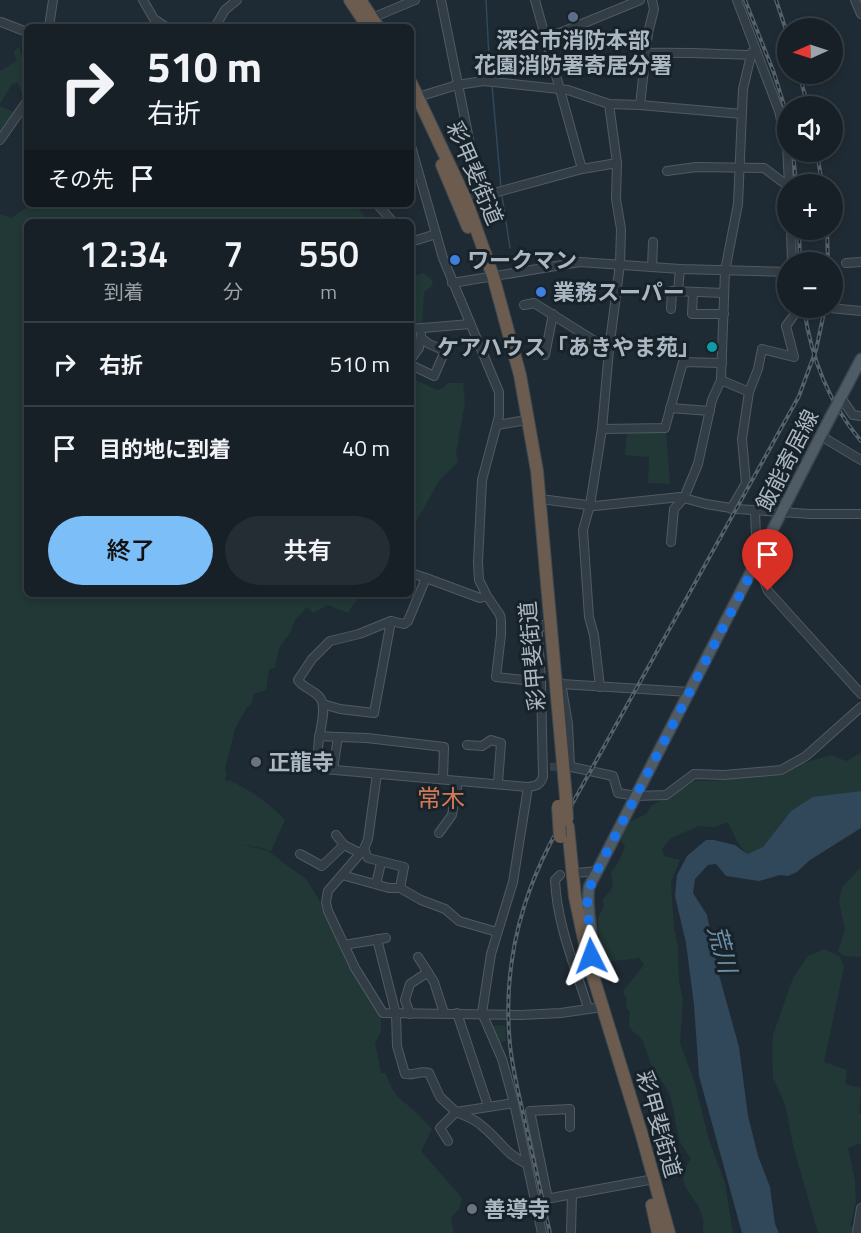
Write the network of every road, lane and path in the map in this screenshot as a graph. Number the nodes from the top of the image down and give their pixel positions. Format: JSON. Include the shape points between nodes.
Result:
{"nodes":[{"id":1,"x":52,"y":0,"type":"edge"},
{"id":2,"x":143,"y":0,"type":"edge"},
{"id":3,"x":237,"y":0,"type":"edge"},
{"id":4,"x":350,"y":0,"type":"edge"},
{"id":5,"x":360,"y":0,"type":"edge"},
{"id":6,"x":415,"y":0,"type":"edge"},
{"id":7,"x":441,"y":0,"type":"edge"},
{"id":8,"x":535,"y":0,"type":"edge"},
{"id":9,"x":640,"y":0,"type":"edge"},
{"id":10,"x":652,"y":0,"type":"edge"},
{"id":11,"x":737,"y":0,"type":"edge"},
{"id":12,"x":1,"y":22,"type":"edge"},
{"id":13,"x":49,"y":24,"type":"edge"},
{"id":14,"x":162,"y":24,"type":"edge"},
{"id":15,"x":217,"y":24,"type":"edge"},
{"id":16,"x":369,"y":24,"type":"edge"},
{"id":17,"x":370,"y":24,"type":"edge"},
{"id":18,"x":372,"y":24,"type":"edge"},
{"id":19,"x":24,"y":31,"type":"edge"},
{"id":20,"x":545,"y":39,"type":"junction"},
{"id":21,"x":753,"y":50,"type":"junction"},
{"id":22,"x":646,"y":52,"type":"junction"},
{"id":23,"x":457,"y":85,"type":"junction"},
{"id":24,"x":559,"y":89,"type":"junction"},
{"id":25,"x":414,"y":99,"type":"edge"},
{"id":26,"x":609,"y":104,"type":"junction"},
{"id":27,"x":24,"y":105,"type":"edge"},
{"id":28,"x":640,"y":105,"type":"junction"},
{"id":29,"x":742,"y":114,"type":"junction"},
{"id":30,"x":0,"y":140,"type":"edge"},
{"id":31,"x":414,"y":157,"type":"edge"},
{"id":32,"x":473,"y":159,"type":"dead end"},
{"id":33,"x":617,"y":163,"type":"junction"},
{"id":34,"x":740,"y":168,"type":"junction"},
{"id":35,"x":582,"y":169,"type":"junction"},
{"id":36,"x":667,"y":171,"type":"dead end"},
{"id":37,"x":788,"y":174,"type":"edge"},
{"id":38,"x":777,"y":177,"type":"edge"},
{"id":39,"x":462,"y":202,"type":"junction"},
{"id":40,"x":380,"y":207,"type":"edge"},
{"id":41,"x":390,"y":219,"type":"edge"},
{"id":42,"x":436,"y":234,"type":"junction"},
{"id":43,"x":414,"y":240,"type":"edge"},
{"id":44,"x":653,"y":242,"type":"dead end"},
{"id":45,"x":861,"y":262,"type":"edge"},
{"id":46,"x":846,"y":263,"type":"dead end"},
{"id":47,"x":620,"y":264,"type":"junction"},
{"id":48,"x":652,"y":267,"type":"junction"},
{"id":49,"x":680,"y":269,"type":"junction"},
{"id":50,"x":725,"y":270,"type":"junction"},
{"id":51,"x":777,"y":272,"type":"edge"},
{"id":52,"x":489,"y":276,"type":"junction"},
{"id":53,"x":452,"y":283,"type":"junction"},
{"id":54,"x":678,"y":291,"type":"junction"},
{"id":55,"x":693,"y":292,"type":"junction"},
{"id":56,"x":724,"y":293,"type":"junction"},
{"id":57,"x":524,"y":305,"type":"dead end"},
{"id":58,"x":671,"y":309,"type":"dead end"},
{"id":59,"x":843,"y":309,"type":"edge"},
{"id":60,"x":861,"y":311,"type":"edge"},
{"id":61,"x":553,"y":314,"type":"junction"},
{"id":62,"x":724,"y":314,"type":"junction"},
{"id":63,"x":792,"y":318,"type":"edge"},
{"id":64,"x":470,"y":324,"type":"junction"},
{"id":65,"x":416,"y":328,"type":"edge"},
{"id":66,"x":422,"y":338,"type":"junction"},
{"id":67,"x":609,"y":350,"type":"junction"},
{"id":68,"x":414,"y":354,"type":"edge"},
{"id":69,"x":545,"y":355,"type":"dead end"},
{"id":70,"x":861,"y":359,"type":"edge"},
{"id":71,"x":722,"y":363,"type":"junction"},
{"id":72,"x":414,"y":366,"type":"edge"},
{"id":73,"x":721,"y":380,"type":"junction"},
{"id":74,"x":749,"y":392,"type":"junction"},
{"id":75,"x":840,"y":400,"type":"junction"},
{"id":76,"x":670,"y":408,"type":"junction"},
{"id":77,"x":710,"y":411,"type":"junction"},
{"id":78,"x":861,"y":416,"type":"edge"},
{"id":79,"x":521,"y":422,"type":"junction"},
{"id":80,"x":497,"y":425,"type":"junction"},
{"id":81,"x":602,"y":429,"type":"junction"},
{"id":82,"x":821,"y":436,"type":"junction"},
{"id":83,"x":861,"y":460,"type":"edge"},
{"id":84,"x":684,"y":498,"type":"junction"},
{"id":85,"x":540,"y":499,"type":"junction"},
{"id":86,"x":590,"y":505,"type":"junction"},
{"id":87,"x":731,"y":509,"type":"junction"},
{"id":88,"x":755,"y":511,"type":"junction"},
{"id":89,"x":783,"y":512,"type":"junction"},
{"id":90,"x":861,"y":514,"type":"edge"},
{"id":91,"x":671,"y":542,"type":"dead end"},
{"id":92,"x":757,"y":562,"type":"junction"},
{"id":93,"x":414,"y":574,"type":"edge"},
{"id":94,"x":426,"y":578,"type":"junction"},
{"id":95,"x":486,"y":596,"type":"junction"},
{"id":96,"x":390,"y":621,"type":"junction"},
{"id":97,"x":547,"y":626,"type":"junction"},
{"id":98,"x":541,"y":682,"type":"junction"},
{"id":99,"x":561,"y":684,"type":"junction"},
{"id":100,"x":600,"y":687,"type":"junction"},
{"id":101,"x":690,"y":692,"type":"junction"},
{"id":102,"x":861,"y":694,"type":"edge"},
{"id":103,"x":323,"y":704,"type":"junction"},
{"id":104,"x":861,"y":707,"type":"edge"},
{"id":105,"x":319,"y":736,"type":"junction"},
{"id":106,"x":338,"y":737,"type":"junction"},
{"id":107,"x":467,"y":745,"type":"dead end"},
{"id":108,"x":333,"y":769,"type":"junction"},
{"id":109,"x":377,"y":774,"type":"junction"},
{"id":110,"x":443,"y":779,"type":"junction"},
{"id":111,"x":458,"y":781,"type":"junction"},
{"id":112,"x":498,"y":783,"type":"junction"},
{"id":113,"x":528,"y":787,"type":"junction"},
{"id":114,"x":637,"y":796,"type":"junction"},
{"id":115,"x":439,"y":833,"type":"dead end"},
{"id":116,"x":336,"y":835,"type":"dead end"},
{"id":117,"x":344,"y":845,"type":"junction"},
{"id":118,"x":362,"y":851,"type":"junction"},
{"id":119,"x":300,"y":854,"type":"dead end"},
{"id":120,"x":381,"y":863,"type":"junction"},
{"id":121,"x":597,"y":871,"type":"junction"},
{"id":122,"x":576,"y":873,"type":"dead end"},
{"id":123,"x":342,"y":875,"type":"junction"},
{"id":124,"x":560,"y":875,"type":"dead end"},
{"id":125,"x":376,"y":884,"type":"junction"},
{"id":126,"x":400,"y":888,"type":"junction"},
{"id":127,"x":497,"y":932,"type":"junction"},
{"id":128,"x":344,"y":945,"type":"junction"},
{"id":129,"x":418,"y":957,"type":"dead end"},
{"id":130,"x":585,"y":964,"type":"junction"},
{"id":131,"x":428,"y":972,"type":"junction"},
{"id":132,"x":595,"y":1008,"type":"junction"},
{"id":133,"x":444,"y":1012,"type":"junction"},
{"id":134,"x":457,"y":1013,"type":"junction"},
{"id":135,"x":482,"y":1013,"type":"junction"},
{"id":136,"x":396,"y":1014,"type":"junction"},
{"id":137,"x":410,"y":1014,"type":"junction"},
{"id":138,"x":514,"y":1103,"type":"junction"},
{"id":139,"x":488,"y":1106,"type":"junction"},
{"id":140,"x":456,"y":1112,"type":"junction"},
{"id":141,"x":570,"y":1127,"type":"dead end"},
{"id":142,"x":448,"y":1141,"type":"dead end"},
{"id":143,"x":527,"y":1164,"type":"junction"},
{"id":144,"x":650,"y":1180,"type":"junction"},
{"id":145,"x":572,"y":1195,"type":"junction"},
{"id":146,"x":548,"y":1199,"type":"junction"},
{"id":147,"x":535,"y":1201,"type":"junction"},
{"id":148,"x":861,"y":1208,"type":"edge"},
{"id":149,"x":658,"y":1213,"type":"junction"},
{"id":150,"x":542,"y":1233,"type":"edge"},
{"id":151,"x":571,"y":1233,"type":"edge"},
{"id":152,"x":659,"y":1233,"type":"edge"},
{"id":153,"x":668,"y":1233,"type":"edge"},
{"id":154,"x":857,"y":1233,"type":"edge"}],
"edges":[{"from":1,"to":13,"type":"street"},
{"from":2,"to":14,"type":"street"},
{"from":3,"to":15,"type":"street"},
{"from":4,"to":16,"type":"highway"},
{"from":5,"to":17,"type":"highway"},
{"from":6,"to":18,"type":"street"},
{"from":7,"to":23,"type":"street"},
{"from":8,"to":20,"type":"street"},
{"from":9,"to":20,"type":"street"},
{"from":10,"to":22,"type":"street","via":[[654,9]]},
{"from":11,"to":21,"type":"street"},
{"from":12,"to":19,"type":"street"},
{"from":20,"to":24,"type":"street"},
{"from":21,"to":22,"type":"street"},
{"from":21,"to":29,"type":"street","via":[[743,89]]},
{"from":21,"to":37,"type":"street","via":[[781,119]]},
{"from":22,"to":28,"type":"street"},
{"from":23,"to":24,"type":"street","via":[[484,81]]},
{"from":23,"to":25,"type":"street"},
{"from":23,"to":32,"type":"street"},
{"from":24,"to":26,"type":"street"},
{"from":24,"to":35,"type":"street"},
{"from":25,"to":39,"type":"highway","name":"彩甲斐街道"},
{"from":26,"to":28,"type":"street"},
{"from":26,"to":33,"type":"street"},
{"from":27,"to":30,"type":"street"},
{"from":28,"to":29,"type":"street"},
{"from":29,"to":34,"type":"street"},
{"from":31,"to":42,"type":"street"},
{"from":33,"to":35,"type":"street"},
{"from":33,"to":47,"type":"street"},
{"from":34,"to":36,"type":"street"},
{"from":34,"to":38,"type":"street","via":[[764,168]]},
{"from":34,"to":50,"type":"street","via":[[738,204]]},
{"from":35,"to":39,"type":"street"},
{"from":39,"to":52,"type":"highway","name":"彩甲斐街道"},
{"from":40,"to":41,"type":"street"},
{"from":42,"to":43,"type":"street"},
{"from":42,"to":53,"type":"street"},
{"from":44,"to":48,"type":"street"},
{"from":45,"to":46,"type":"street"},
{"from":47,"to":48,"type":"street"},
{"from":47,"to":52,"type":"street","via":[[580,262]]},
{"from":47,"to":67,"type":"street"},
{"from":48,"to":49,"type":"street"},
{"from":49,"to":50,"type":"street"},
{"from":49,"to":54,"type":"street"},
{"from":50,"to":51,"type":"street"},
{"from":50,"to":56,"type":"street"},
{"from":52,"to":53,"type":"street"},
{"from":52,"to":79,"type":"highway","name":"彩甲斐街道"},
{"from":52,"to":85,"type":"highway","name":"彩甲斐街道","via":[[520,375]]},
{"from":53,"to":64,"type":"street"},
{"from":54,"to":55,"type":"street"},
{"from":54,"to":58,"type":"street","via":[[672,291]]},
{"from":55,"to":56,"type":"street"},
{"from":55,"to":62,"type":"street","via":[[692,314]]},
{"from":56,"to":62,"type":"street"},
{"from":57,"to":61,"type":"street","via":[[534,303]]},
{"from":59,"to":60,"type":"street"},
{"from":61,"to":67,"type":"street"},
{"from":61,"to":69,"type":"street"},
{"from":62,"to":71,"type":"street"},
{"from":63,"to":74,"type":"street","via":[[786,326],[794,357],[762,349]]},
{"from":64,"to":65,"type":"street"},
{"from":64,"to":80,"type":"street","via":[[500,392]]},
{"from":65,"to":66,"type":"street"},
{"from":66,"to":68,"type":"street"},
{"from":66,"to":72,"type":"street","via":[[445,351],[434,376]]},
{"from":67,"to":81,"type":"street"},
{"from":70,"to":75,"type":"main road","name":"飯能寄居線"},
{"from":71,"to":73,"type":"street"},
{"from":71,"to":76,"type":"street","via":[[683,362]]},
{"from":73,"to":74,"type":"street"},
{"from":73,"to":77,"type":"street"},
{"from":74,"to":87,"type":"street","via":[[742,439],[746,483]]},
{"from":75,"to":78,"type":"street","via":[[853,415]]},
{"from":75,"to":82,"type":"main road","name":"飯能寄居線","bridge":true},
{"from":76,"to":77,"type":"street"},
{"from":76,"to":81,"type":"street","via":[[665,428]]},
{"from":77,"to":84,"type":"street","via":[[698,464]]},
{"from":79,"to":80,"type":"street"},
{"from":79,"to":97,"type":"highway","name":"彩甲斐街道"},
{"from":80,"to":95,"type":"street","via":[[480,498],[479,580]]},
{"from":81,"to":86,"type":"street"},
{"from":82,"to":83,"type":"street"},
{"from":82,"to":89,"type":"main road","name":"飯能寄居線"},
{"from":84,"to":86,"type":"street"},
{"from":84,"to":87,"type":"street"},
{"from":84,"to":91,"type":"street","via":[[674,509]]},
{"from":85,"to":86,"type":"street"},
{"from":85,"to":97,"type":"highway","name":"彩甲斐街道"},
{"from":86,"to":100,"type":"street","via":[[583,530],[587,604]]},
{"from":87,"to":88,"type":"street"},
{"from":88,"to":89,"type":"street"},
{"from":88,"to":92,"type":"street"},
{"from":89,"to":90,"type":"street"},
{"from":89,"to":92,"type":"main road","name":"飯能寄居線"},
{"from":92,"to":101,"type":"main road","name":"飯能寄居線"},
{"from":92,"to":102,"type":"street","via":[[777,603]]},
{"from":93,"to":94,"type":"street"},
{"from":94,"to":95,"type":"street","via":[[480,598]]},
{"from":94,"to":96,"type":"street","via":[[408,621]]},
{"from":95,"to":98,"type":"street","via":[[501,620],[496,677]]},
{"from":96,"to":103,"type":"street","via":[[374,712]]},
{"from":96,"to":103,"type":"street","via":[[330,640],[312,659],[298,680]]},
{"from":97,"to":98,"type":"street","via":[[538,630]]},
{"from":97,"to":99,"type":"street","via":[[555,628]]},
{"from":97,"to":130,"type":"highway","name":"彩甲斐街道","bridge":true,"via":[[569,910]]},
{"from":98,"to":113,"type":"street","via":[[547,767],[540,783]]},
{"from":99,"to":100,"type":"street"},
{"from":99,"to":114,"type":"street","via":[[568,724],[569,766],[613,776],[618,793]]},
{"from":100,"to":101,"type":"street"},
{"from":101,"to":114,"type":"main road","name":"飯能寄居線"},
{"from":103,"to":105,"type":"street"},
{"from":104,"to":114,"type":"street","via":[[806,756],[781,770],[694,774],[666,795]]},
{"from":105,"to":106,"type":"street"},
{"from":105,"to":108,"type":"street","via":[[318,760],[324,769]]},
{"from":106,"to":108,"type":"street"},
{"from":106,"to":110,"type":"street","via":[[444,747]]},
{"from":107,"to":112,"type":"street","via":[[482,746],[491,740],[501,743]]},
{"from":108,"to":109,"type":"street"},
{"from":109,"to":110,"type":"street"},
{"from":109,"to":118,"type":"street","via":[[368,840]]},
{"from":110,"to":111,"type":"street"},
{"from":111,"to":112,"type":"street"},
{"from":111,"to":115,"type":"street","via":[[452,814]]},
{"from":112,"to":113,"type":"street"},
{"from":113,"to":127,"type":"street","via":[[513,882]]},
{"from":114,"to":121,"type":"main road","name":"飯能寄居線"},
{"from":116,"to":117,"type":"street"},
{"from":117,"to":118,"type":"street"},
{"from":117,"to":119,"type":"street","via":[[322,866]]},
{"from":118,"to":120,"type":"street"},
{"from":118,"to":123,"type":"street"},
{"from":120,"to":125,"type":"street"},
{"from":120,"to":126,"type":"street","via":[[404,867]]},
{"from":121,"to":122,"type":"street"},
{"from":121,"to":130,"type":"main road","name":"飯能寄居線","via":[[587,898],[592,948]]},
{"from":123,"to":125,"type":"street"},
{"from":123,"to":128,"type":"street","via":[[328,891],[326,902]]},
{"from":124,"to":132,"type":"street","via":[[555,880],[568,949]]},
{"from":125,"to":126,"type":"street"},
{"from":126,"to":127,"type":"street","via":[[445,909],[459,921]]},
{"from":127,"to":135,"type":"street"},
{"from":128,"to":136,"type":"street","via":[[378,1007],[383,1013]]},
{"from":128,"to":136,"type":"street","via":[[381,938]]},
{"from":129,"to":131,"type":"street"},
{"from":130,"to":132,"type":"highway","name":"彩甲斐街道"},
{"from":131,"to":133,"type":"street"},
{"from":131,"to":137,"type":"street","via":[[410,984],[405,1000]]},
{"from":132,"to":135,"type":"street","via":[[534,1014]]},
{"from":132,"to":144,"type":"highway","name":"彩甲斐街道"},
{"from":133,"to":134,"type":"street"},
{"from":133,"to":137,"type":"street"},
{"from":134,"to":135,"type":"street"},
{"from":134,"to":139,"type":"street"},
{"from":135,"to":138,"type":"street","via":[[502,1059]]},
{"from":136,"to":137,"type":"street"},
{"from":136,"to":140,"type":"street","via":[[397,1046],[405,1074],[429,1073],[440,1097]]},
{"from":138,"to":139,"type":"street"},
{"from":138,"to":143,"type":"street"},
{"from":139,"to":140,"type":"street"},
{"from":140,"to":142,"type":"street","via":[[440,1128]]},
{"from":140,"to":143,"type":"street","via":[[476,1121],[514,1158]]},
{"from":141,"to":146,"type":"street","via":[[570,1109],[530,1111]]},
{"from":143,"to":147,"type":"street"},
{"from":144,"to":145,"type":"street"},
{"from":144,"to":149,"type":"highway","name":"彩甲斐街道"},
{"from":145,"to":146,"type":"street"},
{"from":145,"to":151,"type":"street"},
{"from":146,"to":147,"type":"street"},
{"from":147,"to":150,"type":"street"},
{"from":148,"to":154,"type":"street"},
{"from":149,"to":152,"type":"highway"},
{"from":149,"to":153,"type":"highway"}]}
